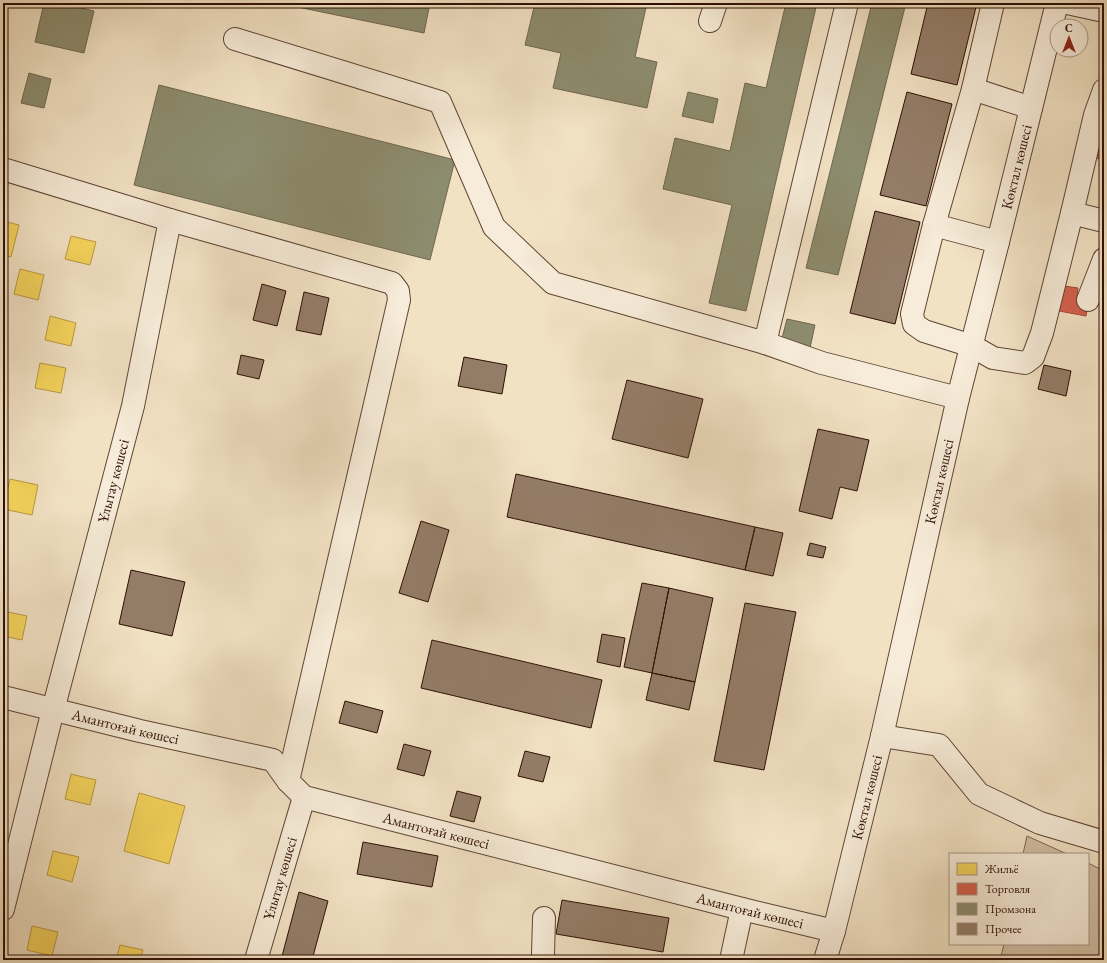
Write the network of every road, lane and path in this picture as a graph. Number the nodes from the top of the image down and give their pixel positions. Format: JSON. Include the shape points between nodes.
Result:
{"nodes":[{"id":1,"x":847,"y":3,"type":"edge"},
{"id":2,"x":993,"y":3,"type":"edge"},
{"id":3,"x":1057,"y":3,"type":"edge"},
{"id":4,"x":1067,"y":3,"type":"edge"},
{"id":5,"x":1104,"y":11,"type":"edge"},
{"id":6,"x":235,"y":39,"type":"dead end"},
{"id":7,"x":973,"y":89,"type":"junction"},
{"id":8,"x":1104,"y":90,"type":"edge"},
{"id":9,"x":1031,"y":108,"type":"junction"},
{"id":10,"x":3,"y":169,"type":"edge"},
{"id":11,"x":1072,"y":213,"type":"junction"},
{"id":12,"x":170,"y":220,"type":"junction"},
{"id":13,"x":1104,"y":221,"type":"edge"},
{"id":14,"x":934,"y":225,"type":"junction"},
{"id":15,"x":998,"y":242,"type":"junction"},
{"id":16,"x":1104,"y":258,"type":"edge"},
{"id":17,"x":1088,"y":300,"type":"dead end"},
{"id":18,"x":764,"y":342,"type":"junction"},
{"id":19,"x":972,"y":346,"type":"junction"},
{"id":20,"x":958,"y":398,"type":"junction"},
{"id":21,"x":3,"y":697,"type":"edge"},
{"id":22,"x":53,"y":710,"type":"junction"},
{"id":23,"x":882,"y":736,"type":"junction"},
{"id":24,"x":288,"y":781,"type":"junction"},
{"id":25,"x":304,"y":797,"type":"junction"},
{"id":26,"x":1104,"y":842,"type":"edge"},
{"id":27,"x":3,"y":909,"type":"edge"},
{"id":28,"x":742,"y":909,"type":"junction"},
{"id":29,"x":544,"y":918,"type":"dead end"},
{"id":30,"x":834,"y":931,"type":"junction"},
{"id":31,"x":256,"y":960,"type":"edge"},
{"id":32,"x":544,"y":960,"type":"edge"},
{"id":33,"x":732,"y":960,"type":"edge"},
{"id":34,"x":825,"y":960,"type":"edge"}],
"edges":[{"from":1,"to":18,"type":"street"},
{"from":2,"to":7,"type":"street"},
{"from":3,"to":9,"type":"street","name":"Көктал көшесі"},
{"from":4,"to":5,"type":"street"},
{"from":6,"to":18,"type":"street","via":[[440,102],[494,227],[554,283]]},
{"from":7,"to":9,"type":"street"},
{"from":7,"to":14,"type":"street"},
{"from":8,"to":11,"type":"street","via":[[1095,115]]},
{"from":9,"to":15,"type":"street","name":"Көктал көшесі"},
{"from":10,"to":12,"type":"street"},
{"from":11,"to":13,"type":"street"},
{"from":11,"to":19,"type":"street","via":[[1042,332],[1033,357],[1025,362],[993,358]]},
{"from":12,"to":22,"type":"street","name":"Ұлытау көшесі","via":[[133,406]]},
{"from":12,"to":24,"type":"street","via":[[392,283],[398,292],[399,300]]},
{"from":14,"to":15,"type":"street"},
{"from":14,"to":19,"type":"street","via":[[912,314],[914,324],[924,331]]},
{"from":15,"to":19,"type":"street","name":"Көктал көшесі"},
{"from":16,"to":17,"type":"street"},
{"from":18,"to":20,"type":"street","via":[[822,363]]},
{"from":19,"to":20,"type":"street","name":"Көктал көшесі"},
{"from":20,"to":23,"type":"street","name":"Көктал көшесі"},
{"from":21,"to":22,"type":"street","name":"Амантоғай көшесі"},
{"from":22,"to":24,"type":"street","name":"Амантоғай көшесі","via":[[273,760]]},
{"from":22,"to":27,"type":"street","name":"Ұлытау көшесі"},
{"from":23,"to":26,"type":"street","via":[[939,745],[979,794],[1040,823]]},
{"from":23,"to":30,"type":"street","name":"Көктал көшесі"},
{"from":24,"to":25,"type":"street","name":"Амантоғай көшесі"},
{"from":25,"to":28,"type":"street","name":"Амантоғай көшесі"},
{"from":25,"to":31,"type":"street","name":"Ұлытау көшесі"},
{"from":28,"to":30,"type":"street","name":"Амантоғай көшесі"},
{"from":28,"to":33,"type":"street"},
{"from":29,"to":32,"type":"street"},
{"from":30,"to":34,"type":"street","name":"Көктал көшесі"}]}
